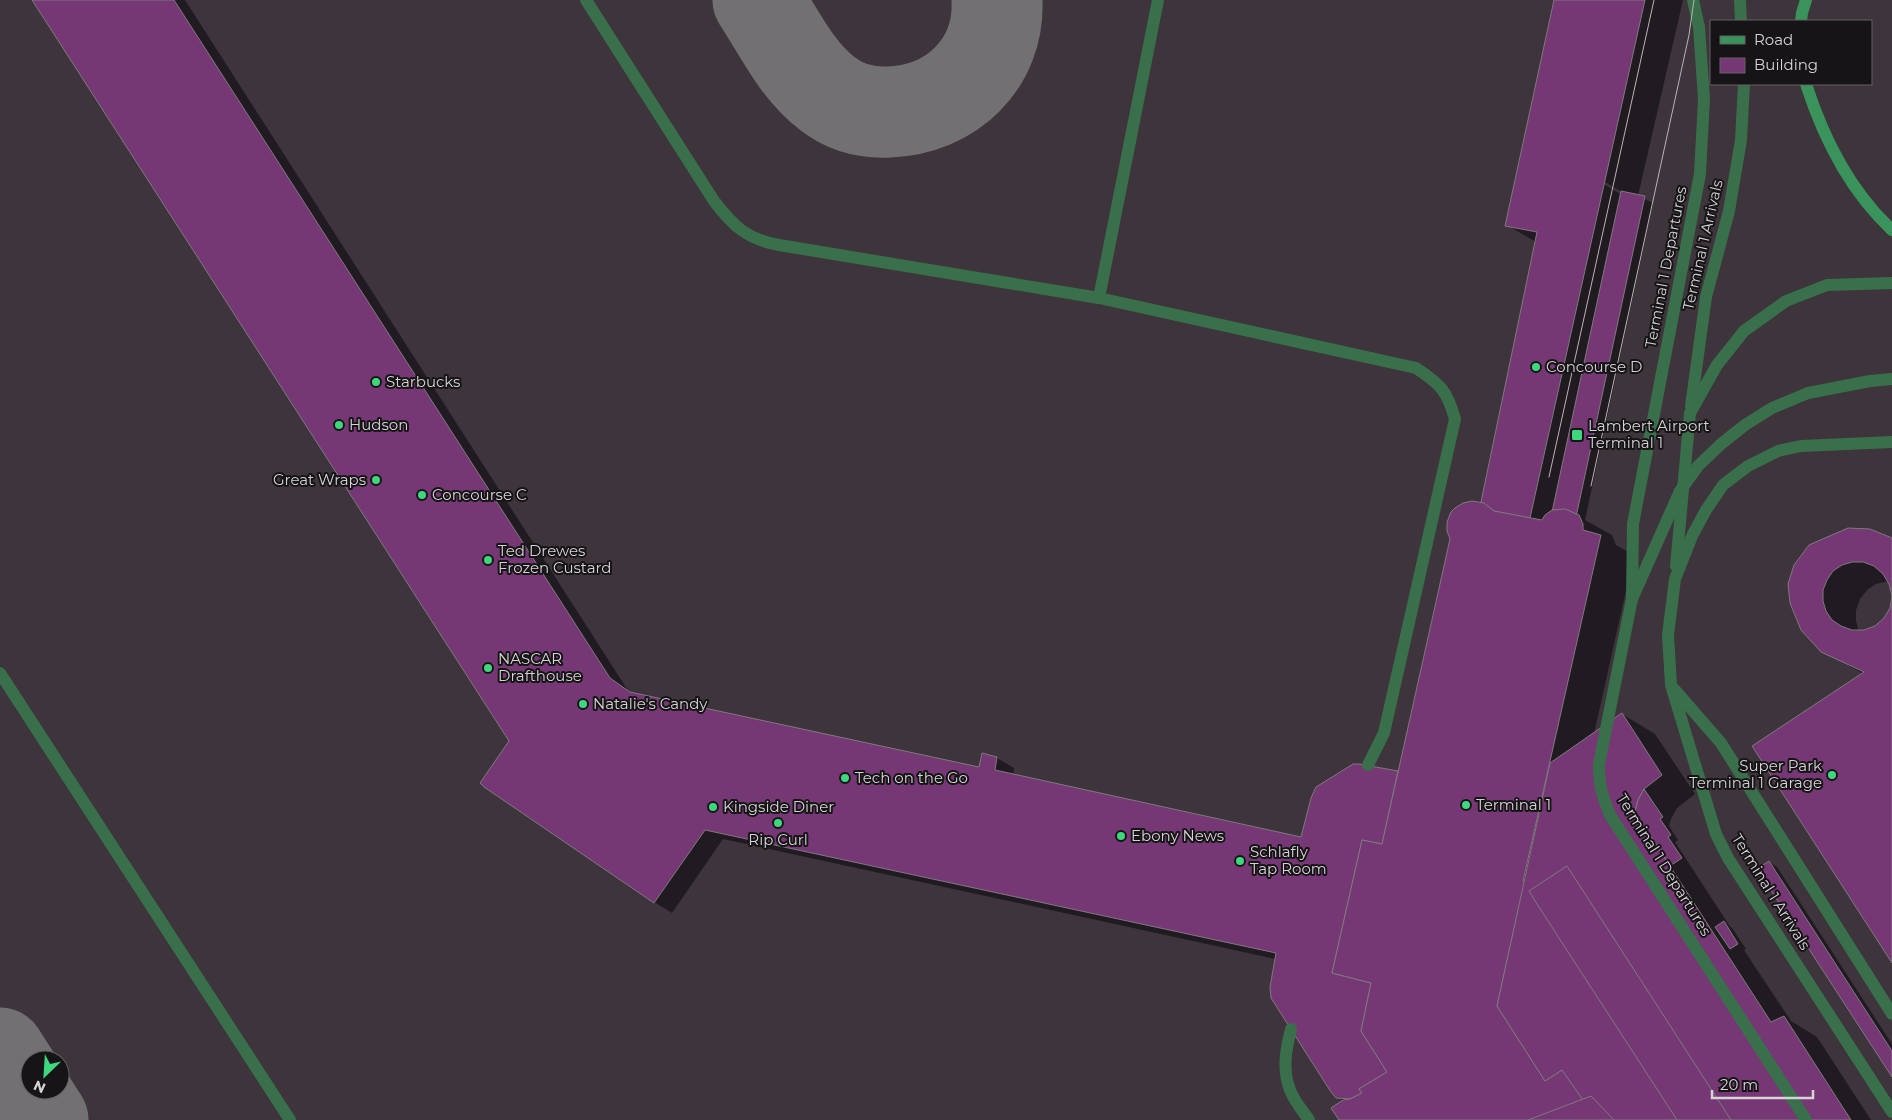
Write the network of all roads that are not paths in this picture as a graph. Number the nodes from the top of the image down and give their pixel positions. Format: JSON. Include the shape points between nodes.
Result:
{"nodes":[{"id":1,"x":586,"y":0,"type":"edge"},
{"id":2,"x":1158,"y":0,"type":"edge"},
{"id":3,"x":1693,"y":0,"type":"edge"},
{"id":4,"x":1740,"y":0,"type":"edge"},
{"id":5,"x":1806,"y":0,"type":"edge"},
{"id":6,"x":1741,"y":20,"type":"edge"},
{"id":7,"x":1801,"y":20,"type":"edge"},
{"id":8,"x":1744,"y":85,"type":"edge"},
{"id":9,"x":1806,"y":85,"type":"edge"},
{"id":10,"x":1892,"y":230,"type":"edge"},
{"id":11,"x":1892,"y":283,"type":"edge"},
{"id":12,"x":1099,"y":298,"type":"junction"},
{"id":13,"x":1892,"y":379,"type":"edge"},
{"id":14,"x":1690,"y":413,"type":"junction"},
{"id":15,"x":1892,"y":442,"type":"edge"},
{"id":16,"x":1675,"y":580,"type":"junction"},
{"id":17,"x":1632,"y":599,"type":"junction"},
{"id":18,"x":0,"y":673,"type":"edge"},
{"id":19,"x":1671,"y":685,"type":"junction"},
{"id":20,"x":1368,"y":765,"type":"dead end"},
{"id":21,"x":1892,"y":1014,"type":"edge"},
{"id":22,"x":1291,"y":1029,"type":"dead end"},
{"id":23,"x":1892,"y":1112,"type":"edge"},
{"id":24,"x":290,"y":1120,"type":"edge"},
{"id":25,"x":1309,"y":1120,"type":"edge"},
{"id":26,"x":1806,"y":1120,"type":"edge"}],
"edges":[{"from":1,"to":12,"type":"lane","via":[[714,201],[729,222],[745,234],[780,246]]},
{"from":2,"to":12,"type":"lane"},
{"from":3,"to":17,"type":"lane","name":"Terminal 1 Departures","via":[[1699,27],[1704,99],[1700,174],[1632,524]]},
{"from":4,"to":6,"type":"lane"},
{"from":5,"to":7,"type":"street"},
{"from":8,"to":14,"type":"lane","name":"Terminal 1 Arrivals","via":[[1741,140],[1729,210],[1706,296]]},
{"from":9,"to":10,"type":"street","via":[[1820,126],[1846,173],[1878,218]]},
{"from":11,"to":14,"type":"lane","name":"Terminal 1 Arrivals","via":[[1827,284],[1786,301],[1744,331],[1718,365]]},
{"from":12,"to":20,"type":"lane","via":[[1416,368],[1437,382],[1450,400],[1455,419],[1429,541],[1384,733]]},
{"from":13,"to":17,"type":"lane","name":"Terminal 1 Departures","bridge":true,"via":[[1870,380],[1808,393],[1772,408],[1721,444],[1698,466],[1680,492]]},
{"from":14,"to":16,"type":"lane","name":"Terminal 1 Arrivals"},
{"from":15,"to":16,"type":"lane","name":"Terminal 1 Arrivals","via":[[1801,446],[1778,451],[1748,466],[1724,485],[1706,510]]},
{"from":16,"to":19,"type":"lane","name":"Terminal 1 Arrivals","via":[[1668,635]]},
{"from":17,"to":26,"type":"lane","name":"Terminal 1 Departures","via":[[1599,764],[1602,795],[1610,815]]},
{"from":18,"to":24,"type":"lane"},
{"from":19,"to":21,"type":"lane","via":[[1720,744]]},
{"from":19,"to":23,"type":"lane","name":"Terminal 1 Arrivals","via":[[1716,834],[1728,858]]},
{"from":22,"to":25,"type":"lane","via":[[1286,1073],[1290,1091]]}]}
